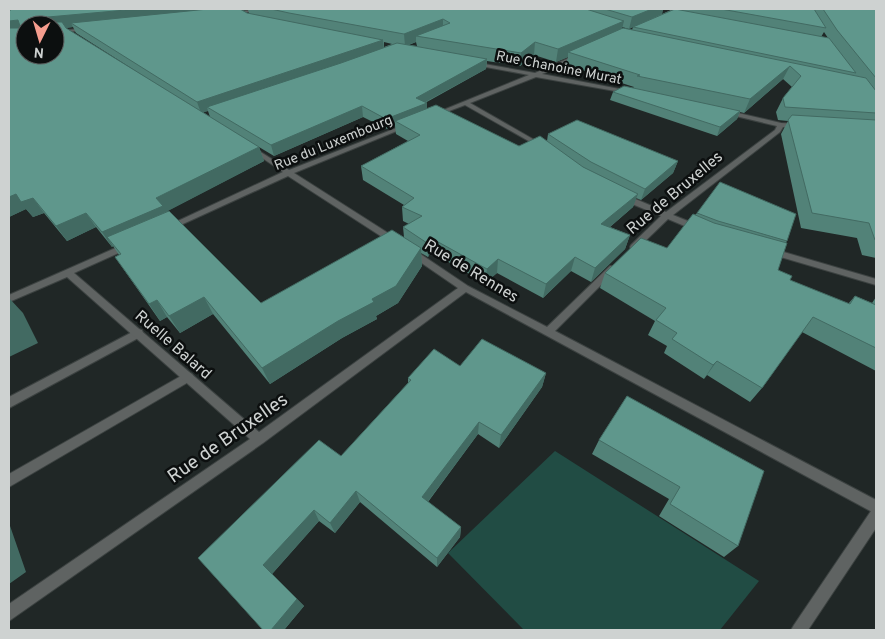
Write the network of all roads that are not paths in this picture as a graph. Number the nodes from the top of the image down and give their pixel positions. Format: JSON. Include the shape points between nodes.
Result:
{"nodes":[{"id":1,"x":270,"y":9,"type":"edge"},
{"id":2,"x":240,"y":12,"type":"junction"},
{"id":3,"x":221,"y":14,"type":"edge"},
{"id":4,"x":252,"y":19,"type":"edge"},
{"id":5,"x":98,"y":28,"type":"edge"},
{"id":6,"x":65,"y":33,"type":"edge"},
{"id":7,"x":586,"y":52,"type":"edge"},
{"id":8,"x":470,"y":62,"type":"edge"},
{"id":9,"x":535,"y":75,"type":"junction"},
{"id":10,"x":642,"y":95,"type":"edge"},
{"id":11,"x":466,"y":103,"type":"junction"},
{"id":12,"x":717,"y":111,"type":"edge"},
{"id":13,"x":429,"y":117,"type":"edge"},
{"id":14,"x":410,"y":125,"type":"edge"},
{"id":15,"x":781,"y":125,"type":"junction"},
{"id":16,"x":810,"y":127,"type":"edge"},
{"id":17,"x":242,"y":142,"type":"edge"},
{"id":18,"x":552,"y":154,"type":"edge"},
{"id":19,"x":290,"y":172,"type":"junction"},
{"id":20,"x":615,"y":193,"type":"edge"},
{"id":21,"x":666,"y":216,"type":"junction"},
{"id":22,"x":166,"y":228,"type":"edge"},
{"id":23,"x":701,"y":230,"type":"edge"},
{"id":24,"x":139,"y":241,"type":"edge"},
{"id":25,"x":766,"y":250,"type":"edge"},
{"id":26,"x":625,"y":256,"type":"edge"},
{"id":27,"x":618,"y":263,"type":"edge"},
{"id":28,"x":68,"y":273,"type":"junction"},
{"id":29,"x":876,"y":282,"type":"edge"},
{"id":30,"x":465,"y":288,"type":"junction"},
{"id":31,"x":9,"y":300,"type":"edge"},
{"id":32,"x":548,"y":331,"type":"junction"},
{"id":33,"x":138,"y":333,"type":"junction"},
{"id":34,"x":188,"y":377,"type":"junction"},
{"id":35,"x":9,"y":403,"type":"edge"},
{"id":36,"x":260,"y":439,"type":"junction"},
{"id":37,"x":9,"y":481,"type":"edge"},
{"id":38,"x":876,"y":507,"type":"edge"},
{"id":39,"x":876,"y":516,"type":"edge"},
{"id":40,"x":9,"y":613,"type":"edge"},
{"id":41,"x":799,"y":630,"type":"edge"}],
"edges":[{"from":1,"to":2,"type":"street"},
{"from":2,"to":3,"type":"street"},
{"from":2,"to":4,"type":"street"},
{"from":5,"to":6,"type":"street"},
{"from":7,"to":9,"type":"street"},
{"from":8,"to":9,"type":"street","name":"Rue Chanoine Murat"},
{"from":9,"to":10,"type":"street","name":"Rue Chanoine Murat"},
{"from":9,"to":11,"type":"street"},
{"from":11,"to":13,"type":"street"},
{"from":11,"to":18,"type":"street"},
{"from":12,"to":15,"type":"street"},
{"from":14,"to":19,"type":"street","name":"Rue du Luxembourg"},
{"from":15,"to":16,"type":"street"},
{"from":15,"to":21,"type":"street","name":"Rue de Bruxelles","via":[[778,131]]},
{"from":17,"to":19,"type":"street","name":"Rue de Rennes"},
{"from":19,"to":22,"type":"street","name":"Rue du Luxembourg"},
{"from":19,"to":30,"type":"street","name":"Rue de Rennes"},
{"from":20,"to":21,"type":"street"},
{"from":21,"to":23,"type":"street"},
{"from":21,"to":26,"type":"street","name":"Rue de Bruxelles"},
{"from":24,"to":28,"type":"street"},
{"from":25,"to":29,"type":"street"},
{"from":27,"to":32,"type":"street"},
{"from":28,"to":31,"type":"street"},
{"from":28,"to":33,"type":"street","name":"Ruelle Balard"},
{"from":30,"to":32,"type":"street","name":"Rue de Rennes"},
{"from":30,"to":36,"type":"street","name":"Rue de Bruxelles"},
{"from":32,"to":38,"type":"street","name":"Rue de Rennes"},
{"from":33,"to":34,"type":"street","name":"Ruelle Balard"},
{"from":33,"to":35,"type":"street"},
{"from":34,"to":36,"type":"street","name":"Ruelle Balard"},
{"from":34,"to":37,"type":"street"},
{"from":36,"to":40,"type":"street","name":"Rue de Bruxelles"},
{"from":39,"to":41,"type":"street"}]}
